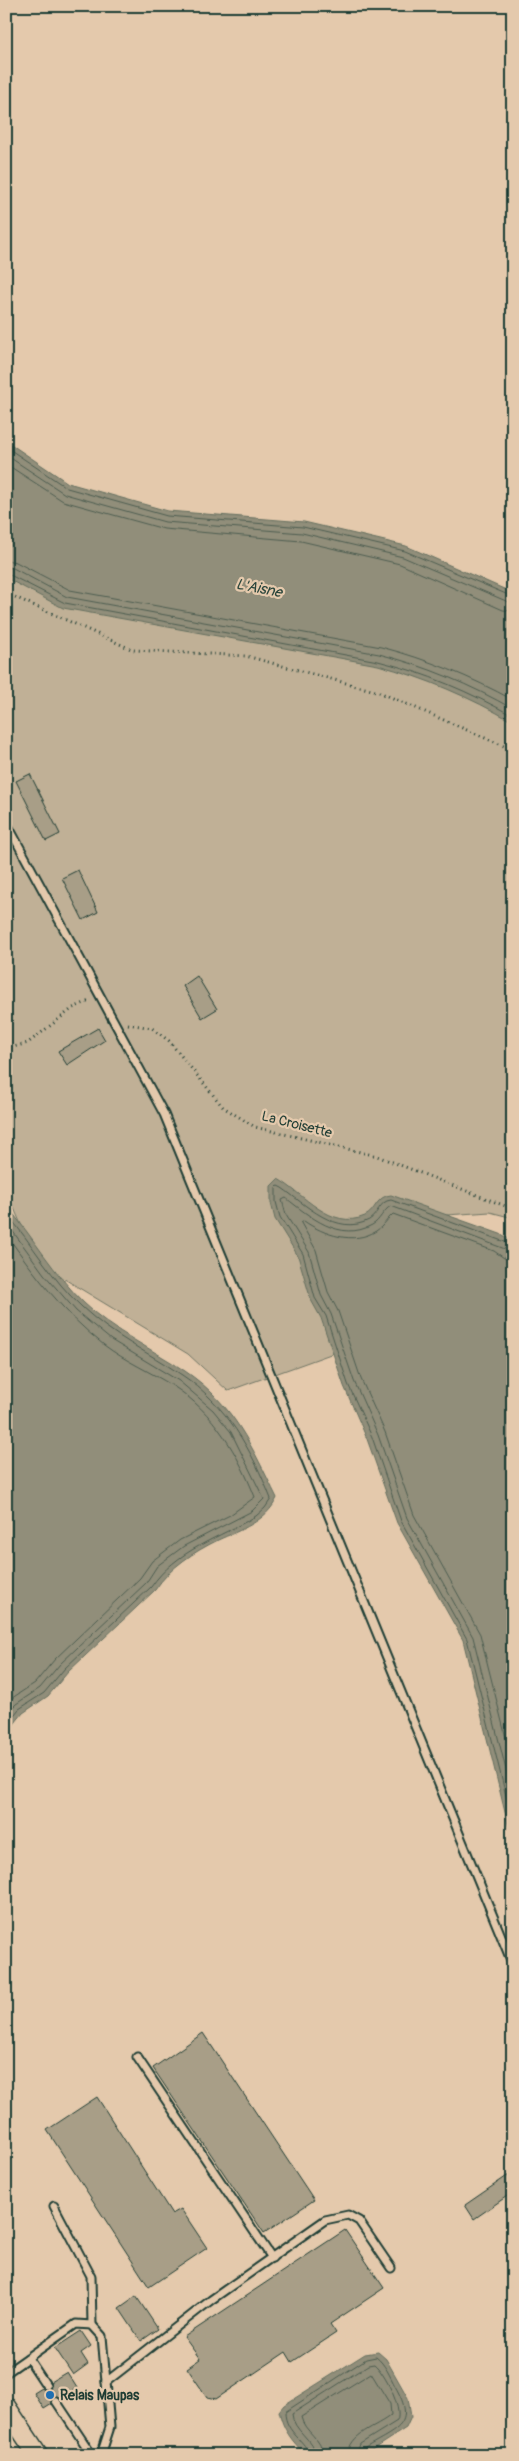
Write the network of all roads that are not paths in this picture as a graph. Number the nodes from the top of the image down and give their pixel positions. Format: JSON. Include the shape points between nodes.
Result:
{"nodes":[{"id":1,"x":6,"y":822,"type":"edge"},
{"id":2,"x":513,"y":1965,"type":"edge"},
{"id":3,"x":137,"y":2057,"type":"dead end"},
{"id":4,"x":54,"y":2206,"type":"dead end"},
{"id":5,"x":272,"y":2258,"type":"junction"},
{"id":6,"x":392,"y":2268,"type":"dead end"},
{"id":7,"x":92,"y":2325,"type":"junction"},
{"id":8,"x":28,"y":2358,"type":"junction"},
{"id":9,"x":6,"y":2373,"type":"edge"},
{"id":10,"x":106,"y":2382,"type":"junction"},
{"id":11,"x":46,"y":2385,"type":"dead end"},
{"id":12,"x":56,"y":2401,"type":"dead end"},
{"id":13,"x":6,"y":2408,"type":"edge"},
{"id":14,"x":38,"y":2455,"type":"edge"},
{"id":15,"x":92,"y":2455,"type":"edge"},
{"id":16,"x":101,"y":2455,"type":"edge"}],
"edges":[{"from":1,"to":2,"type":"lane","via":[[164,1114]]},
{"from":3,"to":5,"type":"lane"},
{"from":4,"to":7,"type":"lane","via":[[91,2276]]},
{"from":5,"to":6,"type":"lane","via":[[325,2220],[348,2215],[359,2221]]},
{"from":5,"to":10,"type":"lane","via":[[211,2300]]},
{"from":7,"to":8,"type":"lane","via":[[76,2324]]},
{"from":7,"to":10,"type":"lane","via":[[102,2336]]},
{"from":8,"to":9,"type":"lane"},
{"from":8,"to":11,"type":"lane"},
{"from":10,"to":16,"type":"lane","via":[[110,2427]]},
{"from":12,"to":15,"type":"lane"},
{"from":13,"to":14,"type":"main road"}]}
